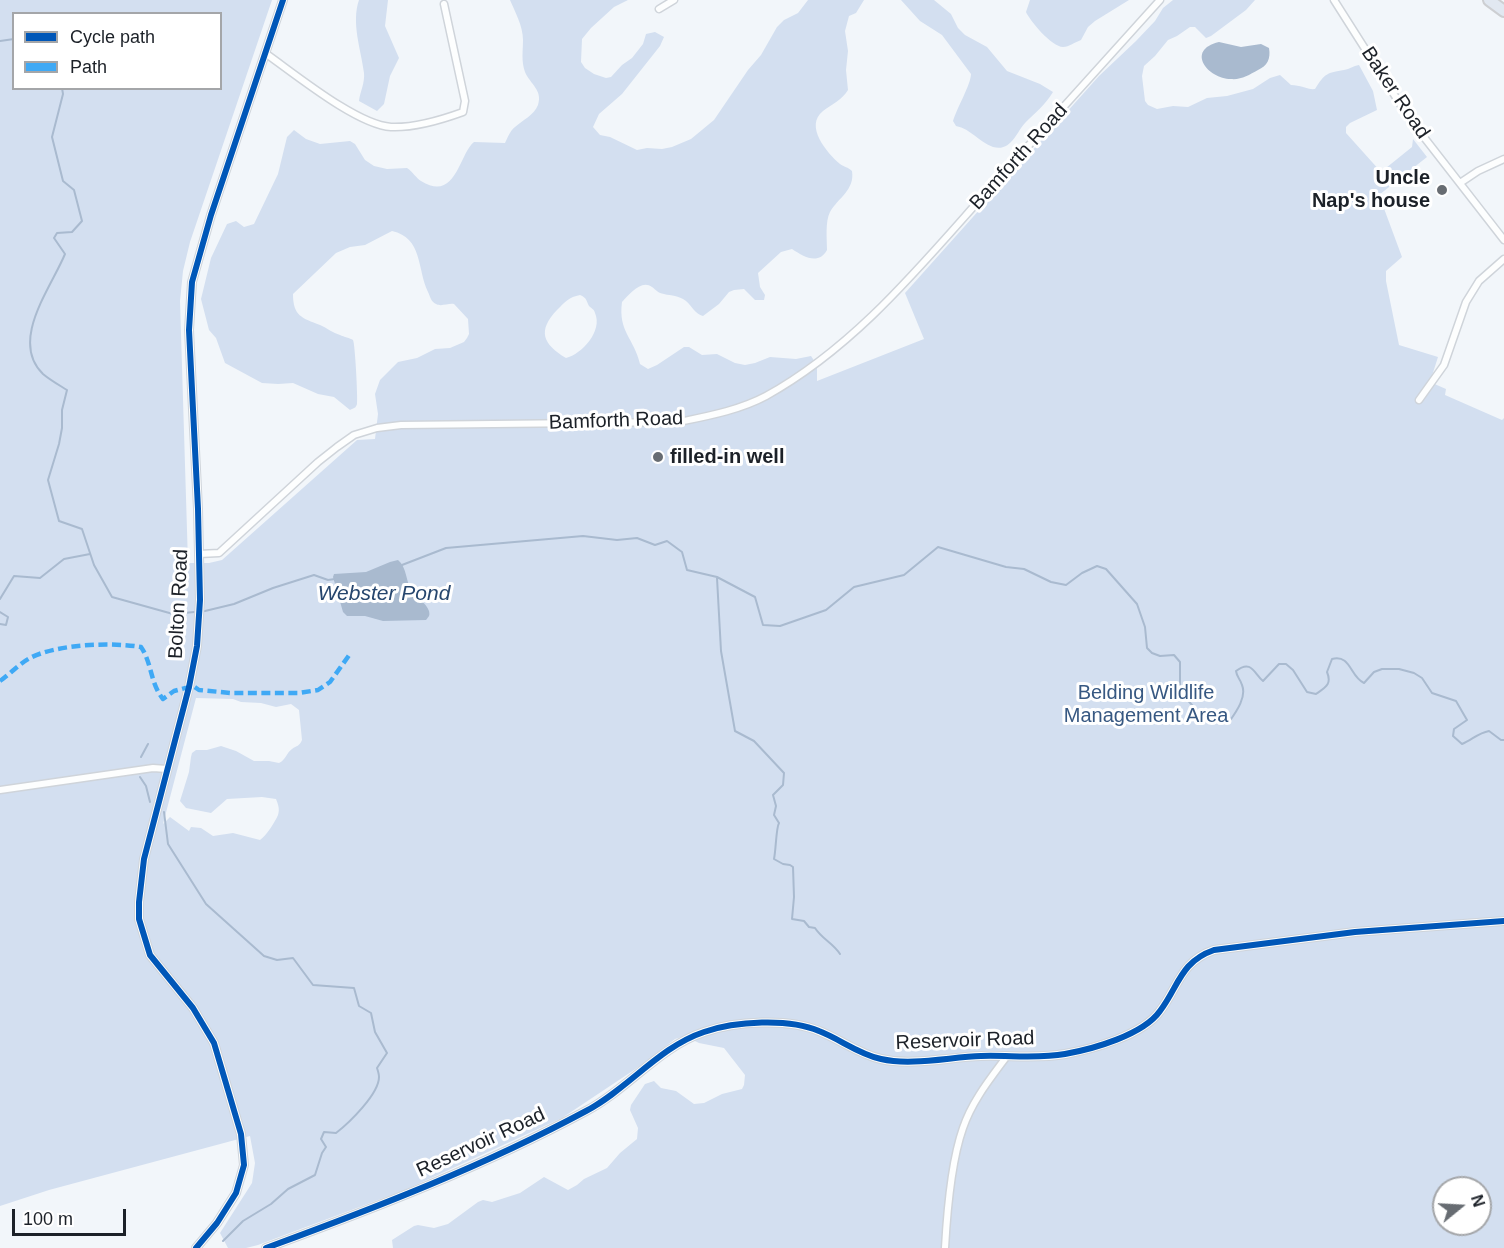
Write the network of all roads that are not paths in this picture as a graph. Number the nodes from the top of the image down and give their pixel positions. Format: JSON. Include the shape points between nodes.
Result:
{"nodes":[{"id":1,"x":283,"y":0,"type":"edge"},
{"id":2,"x":674,"y":0,"type":"edge"},
{"id":3,"x":1160,"y":0,"type":"edge"},
{"id":4,"x":1334,"y":0,"type":"edge"},
{"id":5,"x":1489,"y":0,"type":"edge"},
{"id":6,"x":444,"y":4,"type":"dead end"},
{"id":7,"x":659,"y":9,"type":"dead end"},
{"id":8,"x":1504,"y":11,"type":"edge"},
{"id":9,"x":265,"y":54,"type":"junction"},
{"id":10,"x":1504,"y":159,"type":"edge"},
{"id":11,"x":1460,"y":183,"type":"junction"},
{"id":12,"x":1504,"y":240,"type":"edge"},
{"id":13,"x":1504,"y":259,"type":"edge"},
{"id":14,"x":1419,"y":400,"type":"dead end"},
{"id":15,"x":199,"y":554,"type":"junction"},
{"id":16,"x":167,"y":769,"type":"junction"},
{"id":17,"x":0,"y":790,"type":"edge"},
{"id":18,"x":1504,"y":921,"type":"edge"},
{"id":19,"x":1007,"y":1056,"type":"junction"},
{"id":20,"x":196,"y":1248,"type":"edge"},
{"id":21,"x":266,"y":1248,"type":"edge"},
{"id":22,"x":945,"y":1248,"type":"edge"}],
"edges":[{"from":1,"to":9,"type":"street","name":"Bolton Road"},
{"from":2,"to":7,"type":"street"},
{"from":3,"to":15,"type":"street","name":"Bamforth Road","via":[[870,318],[838,347],[764,397],[719,414],[679,422],[377,428],[354,435],[318,462],[219,553]]},
{"from":4,"to":11,"type":"street","name":"Baker Road","via":[[1409,118]]},
{"from":5,"to":8,"type":"highway"},
{"from":6,"to":9,"type":"street","via":[[465,102],[463,112],[452,116],[408,126],[374,124]]},
{"from":9,"to":15,"type":"street","name":"Bolton Road","via":[[192,282],[189,330]]},
{"from":10,"to":11,"type":"street"},
{"from":11,"to":12,"type":"street","name":"Baker Road"},
{"from":13,"to":14,"type":"street","via":[[1479,281],[1466,302],[1444,365]]},
{"from":15,"to":16,"type":"street","name":"Bolton Road","via":[[197,646]]},
{"from":16,"to":17,"type":"street"},
{"from":16,"to":20,"type":"street","name":"Bolton Road","via":[[144,859],[139,919],[150,955],[193,1008],[214,1042],[241,1134],[244,1165],[236,1192]]},
{"from":18,"to":19,"type":"street","name":"Reservoir Road","via":[[1355,932],[1214,950],[1199,956],[1185,969],[1159,1013],[1145,1025],[1106,1043],[1062,1055]]},
{"from":19,"to":21,"type":"street","name":"Reservoir Road","via":[[882,1060],[799,1024],[725,1026],[683,1041],[596,1106],[554,1128],[434,1184]]},
{"from":19,"to":22,"type":"street","via":[[977,1098],[962,1128]]}]}
